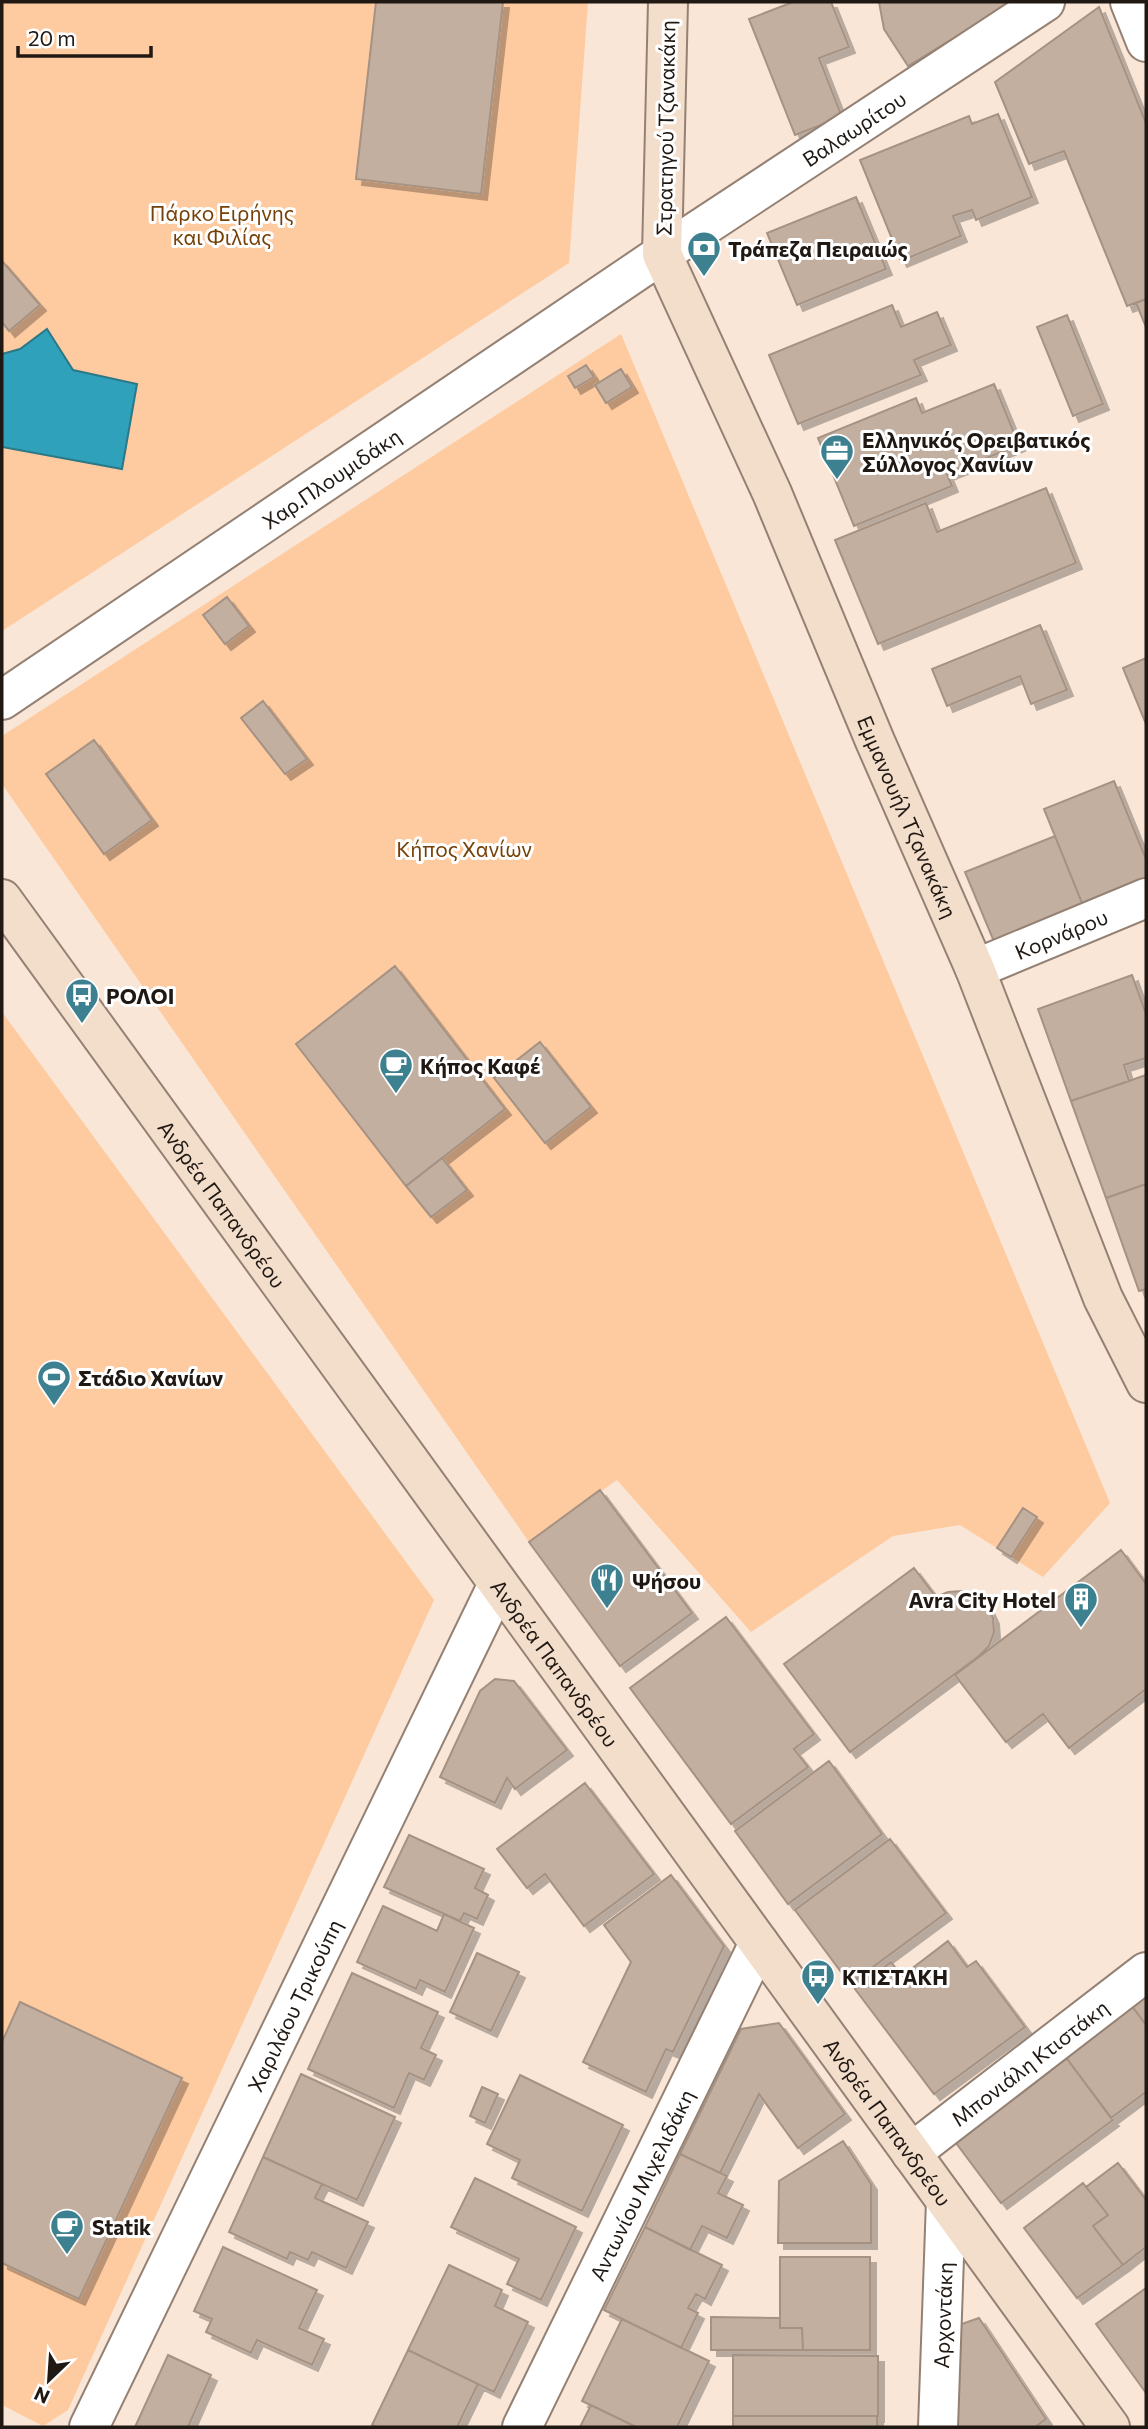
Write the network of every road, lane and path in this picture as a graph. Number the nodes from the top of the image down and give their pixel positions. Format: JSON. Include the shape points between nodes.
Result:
{"nodes":[{"id":1,"x":668,"y":2,"type":"edge"},
{"id":2,"x":1045,"y":2,"type":"edge"},
{"id":3,"x":1130,"y":2,"type":"edge"},
{"id":4,"x":1146,"y":41,"type":"edge"},
{"id":5,"x":662,"y":254,"type":"junction"},
{"id":6,"x":2,"y":700,"type":"edge"},
{"id":7,"x":1146,"y":898,"type":"edge"},
{"id":8,"x":2,"y":899,"type":"edge"},
{"id":9,"x":975,"y":969,"type":"junction"},
{"id":10,"x":1146,"y":1383,"type":"edge"},
{"id":11,"x":498,"y":1584,"type":"junction"},
{"id":12,"x":759,"y":1943,"type":"junction"},
{"id":13,"x":1146,"y":1972,"type":"edge"},
{"id":14,"x":911,"y":2153,"type":"junction"},
{"id":15,"x":946,"y":2201,"type":"junction"},
{"id":16,"x":89,"y":2427,"type":"edge"},
{"id":17,"x":522,"y":2427,"type":"edge"},
{"id":18,"x":938,"y":2427,"type":"edge"},
{"id":19,"x":1110,"y":2427,"type":"edge"}],
"edges":[{"from":1,"to":5,"type":"main road","name":"Στρατηγού Τζανακάκη"},
{"from":2,"to":5,"type":"street","name":"Βαλαωρίτου"},
{"from":3,"to":4,"type":"street"},
{"from":5,"to":6,"type":"street","name":"Χαρ.Πλουμιδάκη"},
{"from":5,"to":9,"type":"main road","name":"Εμμανουήλ Τζανακάκη","via":[[772,493]]},
{"from":7,"to":9,"type":"street","name":"Κορνάρου"},
{"from":8,"to":11,"type":"main road","name":"Ανδρέα Παπανδρέου"},
{"from":9,"to":10,"type":"main road","name":"Εμμανουήλ Τζανακάκη","via":[[1103,1298]]},
{"from":11,"to":12,"type":"main road","name":"Ανδρέα Παπανδρέου"},
{"from":11,"to":16,"type":"street","name":"Χαριλάου Τρικούπη"},
{"from":12,"to":14,"type":"main road","name":"Ανδρέα Παπανδρέου"},
{"from":12,"to":17,"type":"street","name":"Αντωνίου Μιχελιδάκη"},
{"from":13,"to":14,"type":"street","name":"Μπονιάλη Κτιστάκη"},
{"from":14,"to":15,"type":"main road","name":"Ανδρέα Παπανδρέου"},
{"from":15,"to":18,"type":"street","name":"Αρχοντάκη"},
{"from":15,"to":19,"type":"main road","name":"Ανδρέα Παπανδρέου"}]}
